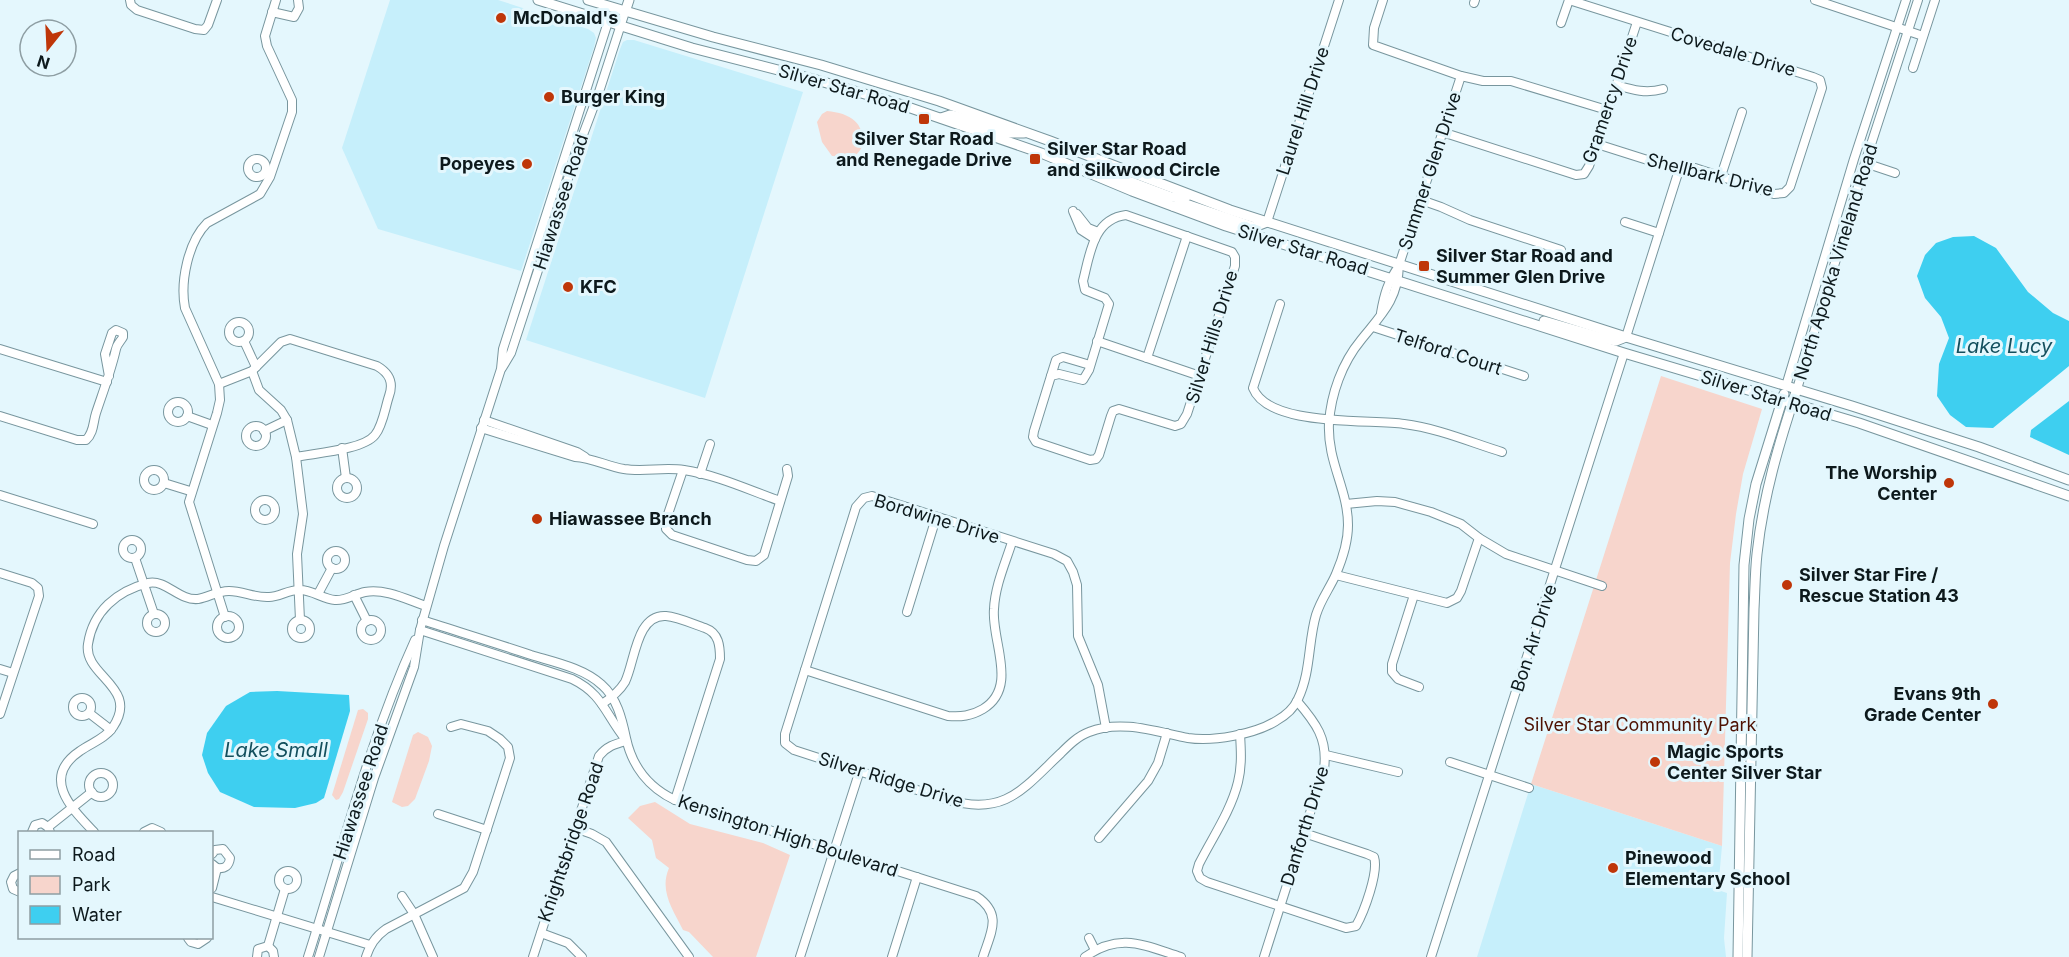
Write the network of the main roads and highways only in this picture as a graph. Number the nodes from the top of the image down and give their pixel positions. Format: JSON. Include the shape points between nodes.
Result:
{"nodes":[{"id":1,"x":538,"y":0,"type":"edge"},
{"id":2,"x":588,"y":0,"type":"edge"},
{"id":3,"x":629,"y":0,"type":"edge"},
{"id":4,"x":614,"y":4,"type":"edge"},
{"id":5,"x":625,"y":12,"type":"junction"},
{"id":6,"x":608,"y":22,"type":"junction"},
{"id":7,"x":941,"y":118,"type":"junction"},
{"id":8,"x":1029,"y":133,"type":"junction"},
{"id":9,"x":1004,"y":140,"type":"junction"},
{"id":10,"x":1088,"y":156,"type":"junction"},
{"id":11,"x":1082,"y":170,"type":"junction"},
{"id":12,"x":1192,"y":196,"type":"junction"},
{"id":13,"x":1170,"y":206,"type":"junction"},
{"id":14,"x":1267,"y":222,"type":"junction"},
{"id":15,"x":1521,"y":320,"type":"junction"},
{"id":16,"x":1626,"y":338,"type":"junction"},
{"id":17,"x":1786,"y":386,"type":"junction"},
{"id":18,"x":1797,"y":389,"type":"junction"},
{"id":19,"x":1782,"y":400,"type":"junction"},
{"id":20,"x":1792,"y":403,"type":"junction"},
{"id":21,"x":2069,"y":480,"type":"edge"},
{"id":22,"x":2069,"y":496,"type":"edge"},
{"id":23,"x":1738,"y":957,"type":"edge"},
{"id":24,"x":1747,"y":957,"type":"edge"}],
"edges":[{"from":1,"to":6,"type":"main road","name":"Silver Star Road"},
{"from":2,"to":4,"type":"main road","name":"Silver Star Road"},
{"from":3,"to":5,"type":"main road","name":"Hiawassee Road"},
{"from":4,"to":5,"type":"main road","name":"Silver Star Road"},
{"from":4,"to":6,"type":"main road","name":"Hiawassee Road"},
{"from":5,"to":8,"type":"main road","name":"Silver Star Road","via":[[877,81]]},
{"from":6,"to":7,"type":"main road","name":"Silver Star Road"},
{"from":7,"to":8,"type":"main road","via":[[956,116],[1008,133]]},
{"from":7,"to":9,"type":"main road","name":"Silver Star Road"},
{"from":8,"to":10,"type":"main road","name":"Silver Star Road"},
{"from":9,"to":10,"type":"main road","via":[[1024,141],[1071,159]]},
{"from":9,"to":11,"type":"main road","name":"Silver Star Road"},
{"from":10,"to":12,"type":"main road","name":"Silver Star Road"},
{"from":11,"to":12,"type":"main road","via":[[1102,171],[1172,197]]},
{"from":11,"to":13,"type":"main road","name":"Silver Star Road"},
{"from":12,"to":14,"type":"main road","name":"Silver Star Road"},
{"from":13,"to":14,"type":"main road","via":[[1186,204],[1254,227]]},
{"from":13,"to":15,"type":"main road","name":"Silver Star Road"},
{"from":14,"to":16,"type":"main road","name":"Silver Star Road"},
{"from":15,"to":16,"type":"main road","via":[[1539,319],[1616,341]]},
{"from":15,"to":19,"type":"main road","name":"Silver Star Road"},
{"from":16,"to":17,"type":"main road","name":"Silver Star Road"},
{"from":17,"to":18,"type":"main road","name":"Silver Star Road"},
{"from":17,"to":19,"type":"main road","name":"North Apopka Vineland Road"},
{"from":18,"to":20,"type":"main road","name":"North Apopka Vineland Road"},
{"from":18,"to":21,"type":"main road","name":"Silver Star Road"},
{"from":19,"to":20,"type":"main road","name":"Silver Star Road"},
{"from":19,"to":23,"type":"main road","name":"North Apopka Vineland Road","via":[[1756,484],[1744,565]]},
{"from":20,"to":22,"type":"main road","name":"Silver Star Road"},
{"from":20,"to":24,"type":"main road","name":"North Apopka Vineland Road","via":[[1773,467],[1757,555]]}]}
